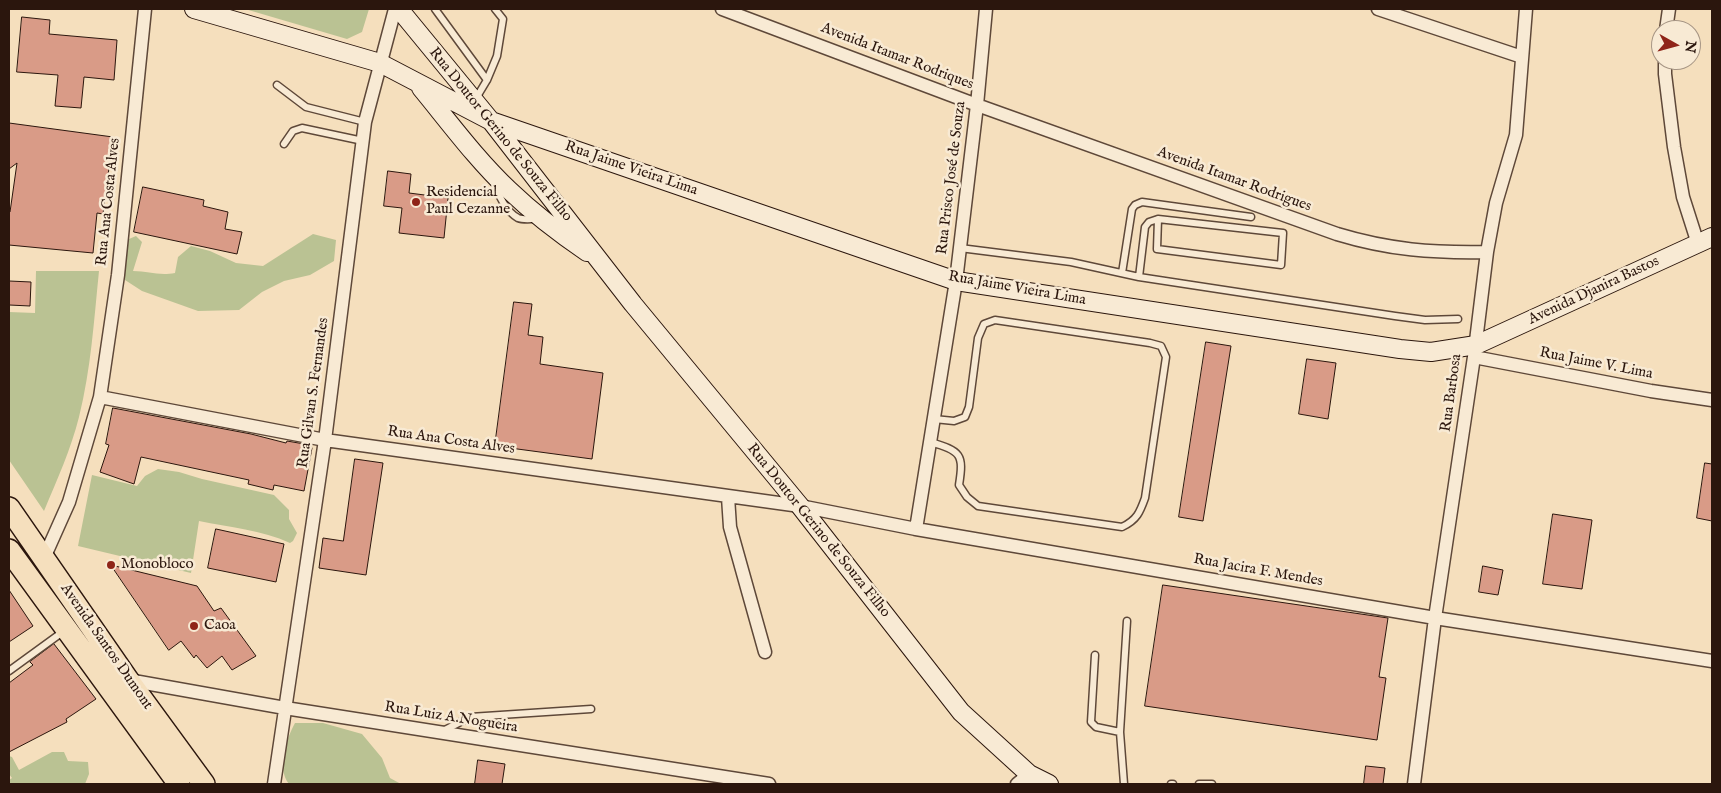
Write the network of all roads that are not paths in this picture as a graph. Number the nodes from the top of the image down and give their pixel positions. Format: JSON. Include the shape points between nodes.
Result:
{"nodes":[{"id":1,"x":145,"y":9,"type":"edge"},
{"id":2,"x":194,"y":9,"type":"edge"},
{"id":3,"x":394,"y":9,"type":"edge"},
{"id":4,"x":398,"y":9,"type":"edge"},
{"id":5,"x":435,"y":9,"type":"edge"},
{"id":6,"x":495,"y":9,"type":"edge"},
{"id":7,"x":722,"y":9,"type":"edge"},
{"id":8,"x":986,"y":9,"type":"edge"},
{"id":9,"x":1378,"y":9,"type":"edge"},
{"id":10,"x":1526,"y":9,"type":"edge"},
{"id":11,"x":1522,"y":56,"type":"junction"},
{"id":12,"x":380,"y":63,"type":"junction"},
{"id":13,"x":1666,"y":70,"type":"edge"},
{"id":14,"x":487,"y":80,"type":"junction"},
{"id":15,"x":418,"y":84,"type":"junction"},
{"id":16,"x":277,"y":85,"type":"dead end"},
{"id":17,"x":474,"y":101,"type":"junction"},
{"id":18,"x":977,"y":105,"type":"junction"},
{"id":19,"x":491,"y":121,"type":"junction"},
{"id":20,"x":365,"y":122,"type":"junction"},
{"id":21,"x":363,"y":141,"type":"junction"},
{"id":22,"x":284,"y":144,"type":"dead end"},
{"id":23,"x":1251,"y":217,"type":"dead end"},
{"id":24,"x":1158,"y":219,"type":"junction"},
{"id":25,"x":1705,"y":240,"type":"edge"},
{"id":26,"x":960,"y":248,"type":"junction"},
{"id":27,"x":1487,"y":252,"type":"junction"},
{"id":28,"x":602,"y":262,"type":"junction"},
{"id":29,"x":1122,"y":273,"type":"junction"},
{"id":30,"x":1139,"y":277,"type":"junction"},
{"id":31,"x":956,"y":281,"type":"junction"},
{"id":32,"x":1458,"y":319,"type":"dead end"},
{"id":33,"x":1475,"y":351,"type":"junction"},
{"id":34,"x":100,"y":397,"type":"junction"},
{"id":35,"x":1712,"y":400,"type":"edge"},
{"id":36,"x":934,"y":419,"type":"junction"},
{"id":37,"x":325,"y":440,"type":"junction"},
{"id":38,"x":930,"y":442,"type":"junction"},
{"id":39,"x":728,"y":497,"type":"junction"},
{"id":40,"x":800,"y":506,"type":"junction"},
{"id":41,"x":9,"y":508,"type":"edge"},
{"id":42,"x":916,"y":529,"type":"junction"},
{"id":43,"x":9,"y":550,"type":"edge"},
{"id":44,"x":44,"y":558,"type":"junction"},
{"id":45,"x":1435,"y":618,"type":"junction"},
{"id":46,"x":1128,"y":621,"type":"dead end"},
{"id":47,"x":67,"y":629,"type":"junction"},
{"id":48,"x":765,"y":652,"type":"dead end"},
{"id":49,"x":1095,"y":655,"type":"dead end"},
{"id":50,"x":1712,"y":661,"type":"edge"},
{"id":51,"x":9,"y":671,"type":"edge"},
{"id":52,"x":128,"y":680,"type":"junction"},
{"id":53,"x":285,"y":708,"type":"junction"},
{"id":54,"x":590,"y":709,"type":"dead end"},
{"id":55,"x":440,"y":732,"type":"junction"},
{"id":56,"x":1120,"y":732,"type":"junction"},
{"id":57,"x":1023,"y":779,"type":"edge"},
{"id":58,"x":179,"y":784,"type":"edge"},
{"id":59,"x":204,"y":784,"type":"edge"},
{"id":60,"x":274,"y":784,"type":"edge"},
{"id":61,"x":769,"y":784,"type":"edge"},
{"id":62,"x":1049,"y":784,"type":"edge"},
{"id":63,"x":1124,"y":784,"type":"edge"},
{"id":64,"x":1198,"y":784,"type":"edge"},
{"id":65,"x":1212,"y":784,"type":"edge"},
{"id":66,"x":1414,"y":784,"type":"edge"}],
"edges":[{"from":1,"to":34,"type":"street","name":"Rua Ana Costa Alves","via":[[118,276]]},
{"from":2,"to":12,"type":"main road","name":"Rua Jaime Vieira Lima"},
{"from":3,"to":12,"type":"street","name":"Rua Gilvan S. Fernandes"},
{"from":4,"to":17,"type":"main road","name":"Rua Doutor Gerino de Souza Filho"},
{"from":5,"to":14,"type":"lane"},
{"from":6,"to":14,"type":"lane","via":[[503,19],[497,56]]},
{"from":7,"to":18,"type":"street","name":"Avenida Itamar Rodriques"},
{"from":8,"to":18,"type":"street","name":"Rua Prisco José de Souza"},
{"from":9,"to":11,"type":"street"},
{"from":10,"to":11,"type":"street","name":"Rua Barbosa"},
{"from":11,"to":27,"type":"street","name":"Rua Barbosa","via":[[1516,135],[1496,203]]},
{"from":12,"to":15,"type":"main road","name":"Rua Jaime Vieira Lima"},
{"from":12,"to":20,"type":"street","name":"Rua Gilvan S. Fernandes"},
{"from":13,"to":25,"type":"street","via":[[1683,197]]},
{"from":14,"to":17,"type":"lane"},
{"from":15,"to":19,"type":"main road","name":"Rua Jaime Vieira Lima"},
{"from":15,"to":28,"type":"main road","name":"Rua Doutor Gerino de Souza Filho","via":[[508,189],[541,219]]},
{"from":16,"to":20,"type":"lane","via":[[306,107]]},
{"from":17,"to":19,"type":"main road","name":"Rua Doutor Gerino de Souza Filho"},
{"from":18,"to":26,"type":"street","name":"Rua Prisco José de Souza"},
{"from":18,"to":27,"type":"street","name":"Avenida Itamar Rodrigues","via":[[1369,244],[1404,250]]},
{"from":19,"to":28,"type":"main road","name":"Rua Doutor Gerino de Souza Filho"},
{"from":19,"to":31,"type":"main road","name":"Rua Jaime Vieira Lima"},
{"from":20,"to":21,"type":"street","name":"Rua Gilvan S. Fernandes"},
{"from":21,"to":22,"type":"lane","via":[[302,128],[292,131]]},
{"from":21,"to":37,"type":"street","name":"Rua Gilvan S. Fernandes"},
{"from":23,"to":29,"type":"lane","via":[[1142,202],[1135,204]]},
{"from":24,"to":24,"type":"lane","via":[[1157,250],[1281,265],[1283,233]]},
{"from":24,"to":30,"type":"lane","via":[[1145,227]]},
{"from":25,"to":33,"type":"main road","name":"Avenida Djanira Bastos"},
{"from":26,"to":29,"type":"lane","via":[[1071,262]]},
{"from":26,"to":31,"type":"street","name":"Rua Prisco José de Souza"},
{"from":27,"to":33,"type":"street","name":"Rua Barbosa"},
{"from":28,"to":40,"type":"main road","name":"Rua Doutor Gerino de Souza Filho"},
{"from":29,"to":30,"type":"lane"},
{"from":30,"to":32,"type":"lane","via":[[1425,320]]},
{"from":31,"to":33,"type":"main road","name":"Rua Jaime Vieira Lima","via":[[1400,349]]},
{"from":31,"to":36,"type":"street","name":"Rua Prisco José de Souza"},
{"from":33,"to":35,"type":"street","name":"Rua Jaime V. Lima","via":[[1651,391]]},
{"from":33,"to":45,"type":"street","name":"Rua Barbosa"},
{"from":34,"to":37,"type":"street","name":"Rua Ana Costa Alves"},
{"from":34,"to":44,"type":"street","name":"Rua Ana Costa Alves","via":[[69,502]]},
{"from":36,"to":38,"type":"street","name":"Rua Prisco José de Souza"},
{"from":36,"to":38,"type":"lane","via":[[954,421],[965,418],[978,338],[984,324],[995,320],[1150,343],[1161,346],[1166,357],[1145,498],[1139,516],[1122,527],[978,506],[959,485],[961,460],[958,454]]},
{"from":37,"to":39,"type":"street","name":"Rua Ana Costa Alves"},
{"from":37,"to":53,"type":"street","name":"Rua Gilvan S. Fernandes"},
{"from":38,"to":42,"type":"street","name":"Rua Prisco José de Souza"},
{"from":39,"to":40,"type":"street","name":"Rua Ana Costa Alves"},
{"from":39,"to":48,"type":"street","via":[[730,527]]},
{"from":40,"to":42,"type":"street","name":"Rua Jacira F. Mendes"},
{"from":40,"to":57,"type":"main road","name":"Rua Doutor Gerino de Souza Filho","via":[[961,712]]},
{"from":41,"to":44,"type":"highway","name":"Avenida Santos Dumont"},
{"from":42,"to":45,"type":"street","name":"Rua Jacira F. Mendes"},
{"from":43,"to":47,"type":"highway","name":"Avenida Santos Dumont"},
{"from":44,"to":52,"type":"highway","name":"Avenida Santos Dumont"},
{"from":45,"to":50,"type":"street","name":"Rua Jacira F. Mendes"},
{"from":45,"to":66,"type":"street","name":"Rua Barbosa"},
{"from":46,"to":56,"type":"lane"},
{"from":47,"to":51,"type":"lane"},
{"from":47,"to":58,"type":"highway","name":"Avenida Santos Dumont"},
{"from":49,"to":56,"type":"lane","via":[[1091,722],[1096,727]]},
{"from":52,"to":53,"type":"street","name":"Rua Luiz A.Nogueira"},
{"from":52,"to":59,"type":"highway","name":"Avenida Santos Dumont"},
{"from":53,"to":55,"type":"street","name":"Rua Luiz A.Nogueira"},
{"from":53,"to":60,"type":"street","name":"Rua Gilvan S. Fernandes"},
{"from":54,"to":55,"type":"lane","via":[[470,718]]},
{"from":55,"to":61,"type":"street","name":"Rua Luiz A.Nogueira"},
{"from":56,"to":63,"type":"lane"},
{"from":57,"to":62,"type":"main road","name":"Rua Doutor Gerino de Souza Filho"},
{"from":64,"to":65,"type":"lane"}]}
